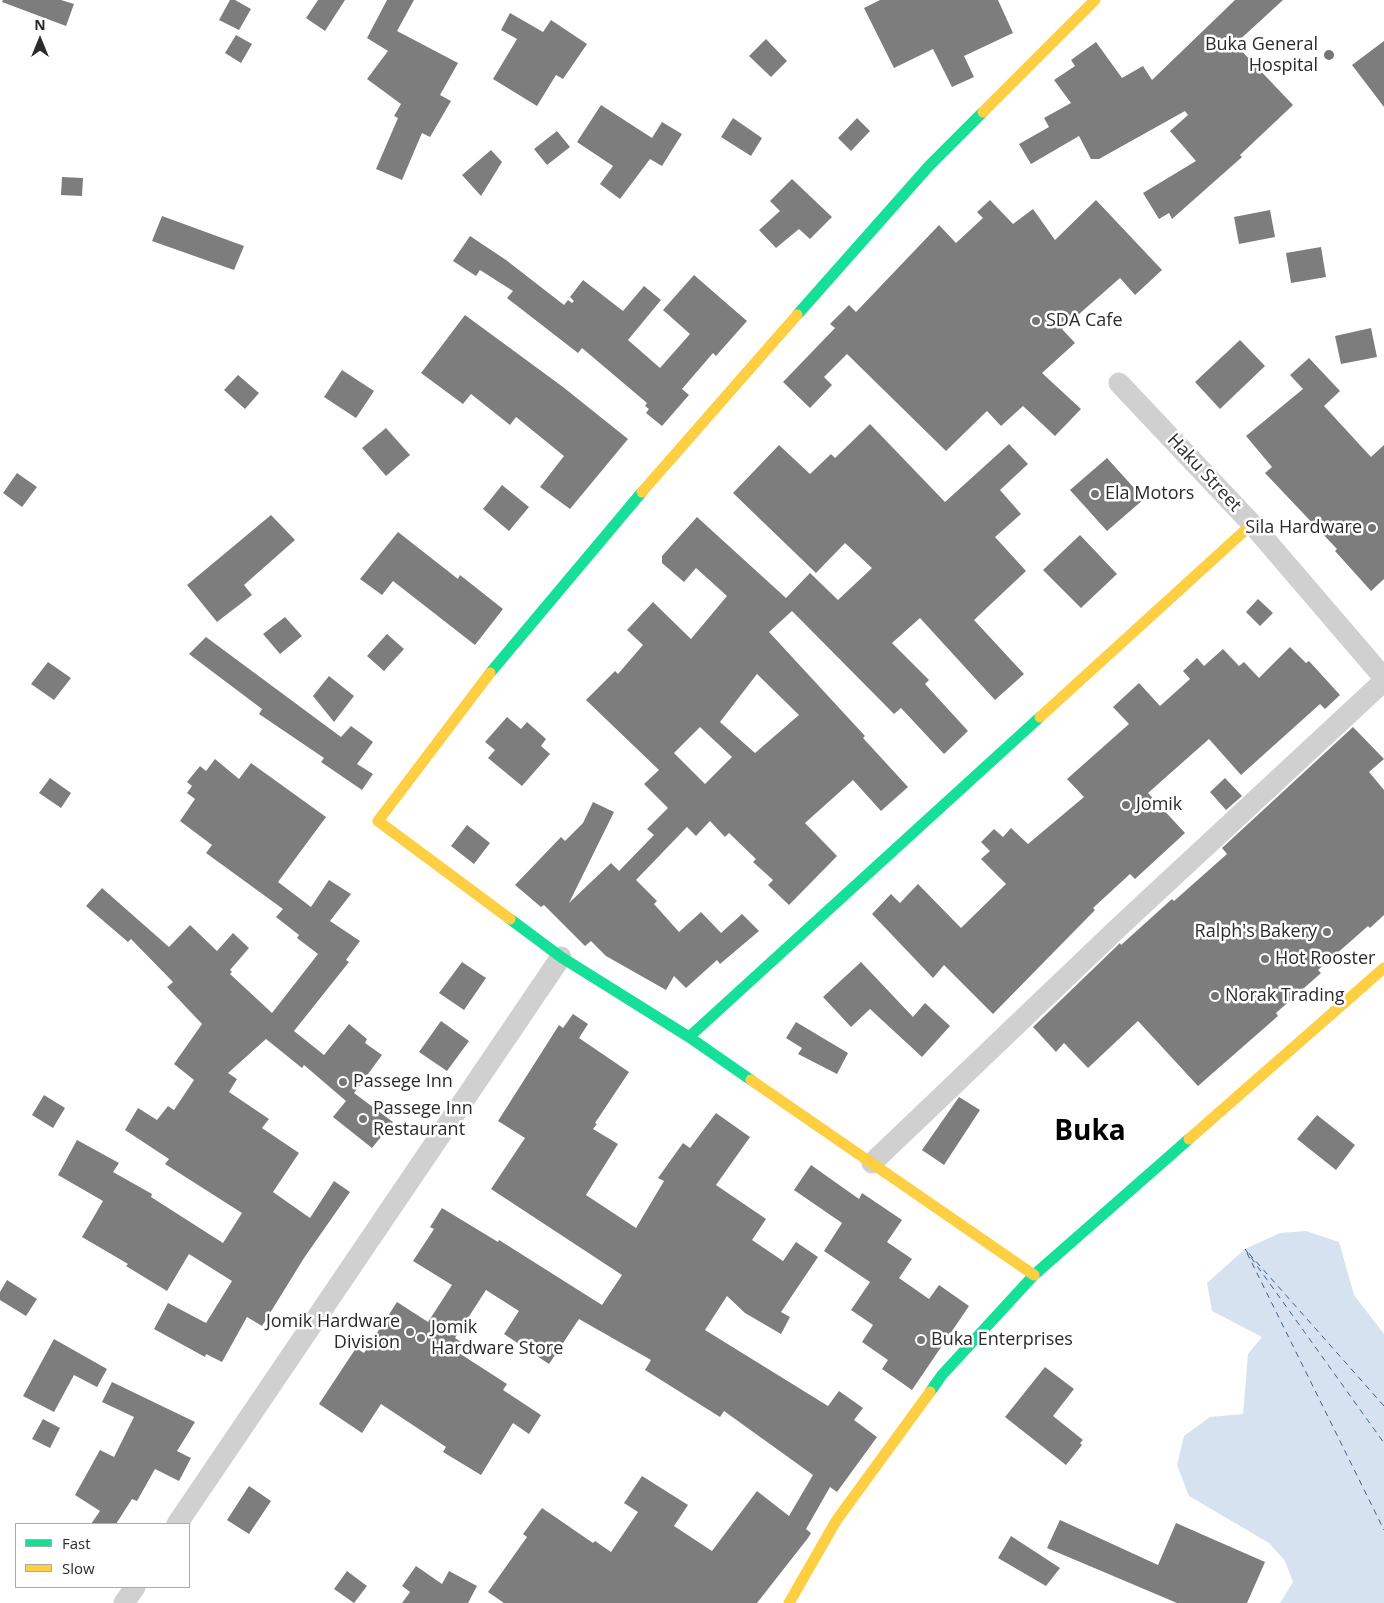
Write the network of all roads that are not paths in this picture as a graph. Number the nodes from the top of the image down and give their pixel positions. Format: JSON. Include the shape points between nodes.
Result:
{"nodes":[{"id":1,"x":1094,"y":0,"type":"edge"},
{"id":2,"x":1119,"y":383,"type":"dead end"},
{"id":3,"x":1252,"y":524,"type":"junction"},
{"id":4,"x":1384,"y":679,"type":"edge"},
{"id":5,"x":561,"y":957,"type":"junction"},
{"id":6,"x":1384,"y":968,"type":"edge"},
{"id":7,"x":689,"y":1037,"type":"junction"},
{"id":8,"x":872,"y":1163,"type":"junction"},
{"id":9,"x":1034,"y":1275,"type":"junction"},
{"id":10,"x":179,"y":1523,"type":"edge"},
{"id":11,"x":134,"y":1588,"type":"edge"},
{"id":12,"x":124,"y":1603,"type":"edge"},
{"id":13,"x":788,"y":1603,"type":"edge"}],
"edges":[{"from":1,"to":5,"type":"street","via":[[929,166],[675,453],[480,685],[378,821]]},
{"from":2,"to":3,"type":"street","name":"Haku Street"},
{"from":3,"to":4,"type":"street","name":"Haku Street"},
{"from":3,"to":7,"type":"street"},
{"from":4,"to":8,"type":"street","via":[[1118,927]]},
{"from":5,"to":7,"type":"street"},
{"from":5,"to":10,"type":"street"},
{"from":6,"to":9,"type":"street"},
{"from":7,"to":8,"type":"street"},
{"from":8,"to":9,"type":"street"},
{"from":9,"to":13,"type":"street","via":[[942,1375],[836,1521]]},
{"from":11,"to":12,"type":"street"}]}
